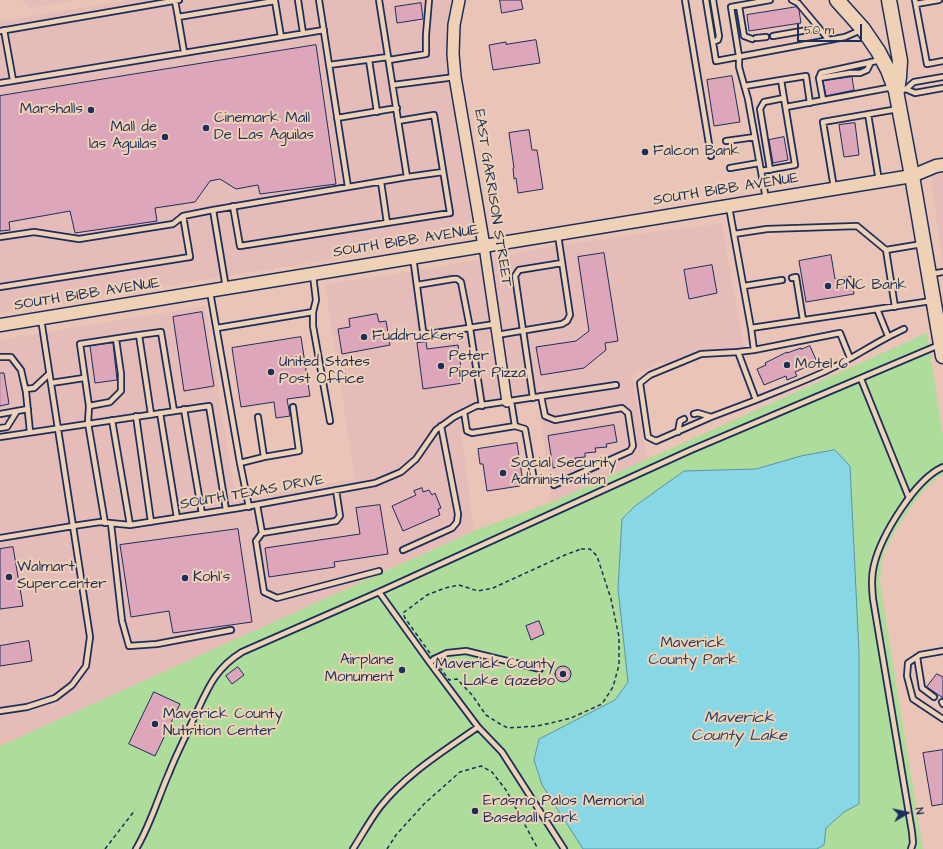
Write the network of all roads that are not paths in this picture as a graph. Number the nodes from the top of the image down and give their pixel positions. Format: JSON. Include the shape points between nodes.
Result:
{"nodes":[{"id":1,"x":177,"y":0,"type":"edge"},
{"id":2,"x":298,"y":0,"type":"edge"},
{"id":3,"x":319,"y":0,"type":"edge"},
{"id":4,"x":379,"y":0,"type":"edge"},
{"id":5,"x":430,"y":0,"type":"edge"},
{"id":6,"x":459,"y":0,"type":"edge"},
{"id":7,"x":685,"y":0,"type":"edge"},
{"id":8,"x":706,"y":0,"type":"edge"},
{"id":9,"x":713,"y":0,"type":"edge"},
{"id":10,"x":771,"y":0,"type":"edge"},
{"id":11,"x":792,"y":0,"type":"edge"},
{"id":12,"x":889,"y":0,"type":"edge"},
{"id":13,"x":938,"y":0,"type":"edge"},
{"id":14,"x":926,"y":1,"type":"edge"},
{"id":15,"x":844,"y":2,"type":"edge"},
{"id":16,"x":915,"y":2,"type":"edge"},
{"id":17,"x":739,"y":6,"type":"junction"},
{"id":18,"x":178,"y":17,"type":"junction"},
{"id":19,"x":819,"y":28,"type":"junction"},
{"id":20,"x":863,"y":29,"type":"junction"},
{"id":21,"x":324,"y":30,"type":"junction"},
{"id":22,"x":2,"y":31,"type":"edge"},
{"id":23,"x":303,"y":33,"type":"junction"},
{"id":24,"x":773,"y":36,"type":"dead end"},
{"id":25,"x":281,"y":37,"type":"junction"},
{"id":26,"x":766,"y":37,"type":"dead end"},
{"id":27,"x":829,"y":40,"type":"junction"},
{"id":28,"x":713,"y":42,"type":"junction"},
{"id":29,"x":184,"y":52,"type":"junction"},
{"id":30,"x":739,"y":56,"type":"junction"},
{"id":31,"x":389,"y":58,"type":"junction"},
{"id":32,"x":369,"y":60,"type":"junction"},
{"id":33,"x":877,"y":61,"type":"junction"},
{"id":34,"x":943,"y":61,"type":"edge"},
{"id":35,"x":329,"y":65,"type":"junction"},
{"id":36,"x":455,"y":77,"type":"junction"},
{"id":37,"x":943,"y":77,"type":"edge"},
{"id":38,"x":819,"y":78,"type":"junction"},
{"id":39,"x":14,"y":80,"type":"junction"},
{"id":40,"x":781,"y":80,"type":"junction"},
{"id":41,"x":0,"y":83,"type":"edge"},
{"id":42,"x":393,"y":85,"type":"junction"},
{"id":43,"x":745,"y":86,"type":"junction"},
{"id":44,"x":943,"y":88,"type":"edge"},
{"id":45,"x":899,"y":89,"type":"junction"},
{"id":46,"x":784,"y":98,"type":"junction"},
{"id":47,"x":823,"y":100,"type":"junction"},
{"id":48,"x":810,"y":103,"type":"junction"},
{"id":49,"x":786,"y":107,"type":"junction"},
{"id":50,"x":397,"y":108,"type":"junction"},
{"id":51,"x":900,"y":109,"type":"junction"},
{"id":52,"x":377,"y":112,"type":"junction"},
{"id":53,"x":868,"y":114,"type":"junction"},
{"id":54,"x":337,"y":118,"type":"junction"},
{"id":55,"x":398,"y":121,"type":"junction"},
{"id":56,"x":755,"y":137,"type":"junction"},
{"id":57,"x":726,"y":141,"type":"dead end"},
{"id":58,"x":711,"y":156,"type":"dead end"},
{"id":59,"x":759,"y":163,"type":"junction"},
{"id":60,"x":943,"y":165,"type":"edge"},
{"id":61,"x":730,"y":168,"type":"dead end"},
{"id":62,"x":770,"y":170,"type":"junction"},
{"id":63,"x":761,"y":171,"type":"junction"},
{"id":64,"x":443,"y":172,"type":"junction"},
{"id":65,"x":912,"y":176,"type":"junction"},
{"id":66,"x":407,"y":178,"type":"junction"},
{"id":67,"x":879,"y":181,"type":"junction"},
{"id":68,"x":381,"y":182,"type":"junction"},
{"id":69,"x":348,"y":187,"type":"junction"},
{"id":70,"x":834,"y":188,"type":"junction"},
{"id":71,"x":766,"y":200,"type":"junction"},
{"id":72,"x":729,"y":205,"type":"junction"},
{"id":73,"x":233,"y":206,"type":"junction"},
{"id":74,"x":213,"y":210,"type":"junction"},
{"id":75,"x":183,"y":216,"type":"junction"},
{"id":76,"x":387,"y":223,"type":"junction"},
{"id":77,"x":558,"y":233,"type":"junction"},
{"id":78,"x":734,"y":234,"type":"junction"},
{"id":79,"x":0,"y":237,"type":"edge"},
{"id":80,"x":924,"y":244,"type":"junction"},
{"id":81,"x":484,"y":246,"type":"junction"},
{"id":82,"x":886,"y":250,"type":"junction"},
{"id":83,"x":413,"y":257,"type":"junction"},
{"id":84,"x":562,"y":263,"type":"junction"},
{"id":85,"x":936,"y":273,"type":"edge"},
{"id":86,"x":313,"y":274,"type":"junction"},
{"id":87,"x":792,"y":278,"type":"dead end"},
{"id":88,"x":782,"y":280,"type":"dead end"},
{"id":89,"x":417,"y":285,"type":"junction"},
{"id":90,"x":744,"y":286,"type":"junction"},
{"id":91,"x":0,"y":287,"type":"edge"},
{"id":92,"x":226,"y":288,"type":"junction"},
{"id":93,"x":210,"y":291,"type":"junction"},
{"id":94,"x":934,"y":301,"type":"junction"},
{"id":95,"x":895,"y":306,"type":"junction"},
{"id":96,"x":876,"y":309,"type":"junction"},
{"id":97,"x":313,"y":312,"type":"junction"},
{"id":98,"x":41,"y":318,"type":"junction"},
{"id":99,"x":803,"y":320,"type":"junction"},
{"id":100,"x":495,"y":324,"type":"junction"},
{"id":101,"x":0,"y":325,"type":"edge"},
{"id":102,"x":217,"y":328,"type":"junction"},
{"id":103,"x":470,"y":328,"type":"junction"},
{"id":104,"x":751,"y":328,"type":"junction"},
{"id":105,"x":904,"y":329,"type":"dead end"},
{"id":106,"x":523,"y":331,"type":"junction"},
{"id":107,"x":139,"y":335,"type":"junction"},
{"id":108,"x":497,"y":335,"type":"junction"},
{"id":109,"x":888,"y":336,"type":"junction"},
{"id":110,"x":116,"y":339,"type":"junction"},
{"id":111,"x":942,"y":348,"type":"edge"},
{"id":112,"x":754,"y":350,"type":"junction"},
{"id":113,"x":738,"y":352,"type":"junction"},
{"id":114,"x":0,"y":357,"type":"edge"},
{"id":115,"x":850,"y":358,"type":"junction"},
{"id":116,"x":50,"y":374,"type":"junction"},
{"id":117,"x":84,"y":378,"type":"junction"},
{"id":118,"x":861,"y":379,"type":"junction"},
{"id":119,"x":51,"y":383,"type":"junction"},
{"id":120,"x":616,"y":385,"type":"dead end"},
{"id":121,"x":26,"y":389,"type":"junction"},
{"id":122,"x":541,"y":396,"type":"junction"},
{"id":123,"x":533,"y":398,"type":"junction"},
{"id":124,"x":756,"y":400,"type":"junction"},
{"id":125,"x":509,"y":401,"type":"junction"},
{"id":126,"x":89,"y":406,"type":"junction"},
{"id":127,"x":482,"y":406,"type":"junction"},
{"id":128,"x":293,"y":408,"type":"dead end"},
{"id":129,"x":28,"y":409,"type":"junction"},
{"id":130,"x":184,"y":409,"type":"junction"},
{"id":131,"x":17,"y":411,"type":"junction"},
{"id":132,"x":174,"y":411,"type":"junction"},
{"id":133,"x":464,"y":412,"type":"junction"},
{"id":134,"x":160,"y":413,"type":"junction"},
{"id":135,"x":0,"y":414,"type":"edge"},
{"id":136,"x":151,"y":414,"type":"junction"},
{"id":137,"x":694,"y":414,"type":"dead end"},
{"id":138,"x":136,"y":416,"type":"junction"},
{"id":139,"x":258,"y":417,"type":"dead end"},
{"id":140,"x":711,"y":417,"type":"junction"},
{"id":141,"x":684,"y":419,"type":"dead end"},
{"id":142,"x":112,"y":420,"type":"junction"},
{"id":143,"x":330,"y":421,"type":"dead end"},
{"id":144,"x":88,"y":423,"type":"junction"},
{"id":145,"x":441,"y":426,"type":"junction"},
{"id":146,"x":515,"y":426,"type":"junction"},
{"id":147,"x":0,"y":428,"type":"edge"},
{"id":148,"x":58,"y":428,"type":"junction"},
{"id":149,"x":30,"y":432,"type":"junction"},
{"id":150,"x":678,"y":432,"type":"junction"},
{"id":151,"x":0,"y":437,"type":"edge"},
{"id":152,"x":264,"y":457,"type":"junction"},
{"id":153,"x":240,"y":463,"type":"junction"},
{"id":154,"x":943,"y":467,"type":"edge"},
{"id":155,"x":534,"y":480,"type":"dead end"},
{"id":156,"x":554,"y":485,"type":"dead end"},
{"id":157,"x":336,"y":490,"type":"junction"},
{"id":158,"x":908,"y":498,"type":"junction"},
{"id":159,"x":257,"y":505,"type":"junction"},
{"id":160,"x":249,"y":506,"type":"junction"},
{"id":161,"x":226,"y":510,"type":"junction"},
{"id":162,"x":202,"y":514,"type":"junction"},
{"id":163,"x":177,"y":518,"type":"junction"},
{"id":164,"x":151,"y":522,"type":"junction"},
{"id":165,"x":105,"y":523,"type":"junction"},
{"id":166,"x":111,"y":524,"type":"junction"},
{"id":167,"x":130,"y":525,"type":"junction"},
{"id":168,"x":73,"y":526,"type":"junction"},
{"id":169,"x":262,"y":533,"type":"junction"},
{"id":170,"x":0,"y":538,"type":"edge"},
{"id":171,"x":403,"y":550,"type":"dead end"},
{"id":172,"x":379,"y":571,"type":"dead end"},
{"id":173,"x":380,"y":592,"type":"junction"},
{"id":174,"x":231,"y":630,"type":"dead end"},
{"id":175,"x":943,"y":651,"type":"edge"},
{"id":176,"x":917,"y":657,"type":"junction"},
{"id":177,"x":430,"y":663,"type":"junction"},
{"id":178,"x":540,"y":669,"type":"dead end"},
{"id":179,"x":934,"y":697,"type":"dead end"},
{"id":180,"x":0,"y":711,"type":"edge"},
{"id":181,"x":943,"y":719,"type":"edge"},
{"id":182,"x":478,"y":727,"type":"junction"},
{"id":183,"x":136,"y":849,"type":"edge"},
{"id":184,"x":353,"y":849,"type":"edge"},
{"id":185,"x":564,"y":849,"type":"edge"},
{"id":186,"x":911,"y":849,"type":"edge"}],
"edges":[{"from":1,"to":18,"type":"lane"},
{"from":1,"to":22,"type":"lane"},
{"from":2,"to":23,"type":"lane"},
{"from":3,"to":21,"type":"lane"},
{"from":4,"to":31,"type":"lane"},
{"from":5,"to":31,"type":"lane","via":[[426,54]]},
{"from":6,"to":36,"type":"street","name":"EAST GARRISON STREET","via":[[454,25]]},
{"from":7,"to":58,"type":"lane"},
{"from":8,"to":28,"type":"lane"},
{"from":9,"to":28,"type":"lane","via":[[719,36],[718,40]]},
{"from":10,"to":17,"type":"lane"},
{"from":11,"to":19,"type":"lane","via":[[798,3]]},
{"from":12,"to":45,"type":"main road","via":[[900,61]]},
{"from":13,"to":14,"type":"lane"},
{"from":14,"to":16,"type":"lane"},
{"from":15,"to":20,"type":"main road"},
{"from":16,"to":34,"type":"lane","via":[[927,64]]},
{"from":17,"to":26,"type":"lane","via":[[744,36],[750,39]]},
{"from":17,"to":30,"type":"lane","via":[[731,7]]},
{"from":18,"to":25,"type":"lane","via":[[275,1]]},
{"from":18,"to":29,"type":"lane"},
{"from":19,"to":24,"type":"lane"},
{"from":19,"to":27,"type":"lane"},
{"from":20,"to":27,"type":"lane","via":[[845,37]]},
{"from":20,"to":33,"type":"main road"},
{"from":21,"to":23,"type":"lane"},
{"from":21,"to":35,"type":"lane"},
{"from":22,"to":39,"type":"lane"},
{"from":23,"to":25,"type":"lane"},
{"from":25,"to":29,"type":"lane"},
{"from":27,"to":30,"type":"lane"},
{"from":28,"to":30,"type":"lane","via":[[716,61]]},
{"from":29,"to":39,"type":"lane"},
{"from":30,"to":43,"type":"lane","via":[[739,67]]},
{"from":31,"to":32,"type":"lane"},
{"from":31,"to":42,"type":"lane"},
{"from":32,"to":35,"type":"lane"},
{"from":32,"to":52,"type":"lane"},
{"from":33,"to":38,"type":"lane","via":[[860,73]]},
{"from":33,"to":38,"type":"lane","via":[[821,73]]},
{"from":33,"to":45,"type":"main road"},
{"from":35,"to":54,"type":"lane"},
{"from":36,"to":42,"type":"lane"},
{"from":36,"to":81,"type":"street","name":"EAST GARRISON STREET"},
{"from":37,"to":45,"type":"lane","via":[[914,82]]},
{"from":38,"to":47,"type":"lane"},
{"from":39,"to":41,"type":"lane"},
{"from":40,"to":43,"type":"lane"},
{"from":40,"to":46,"type":"lane"},
{"from":40,"to":48,"type":"lane","via":[[806,76]]},
{"from":42,"to":50,"type":"lane"},
{"from":43,"to":56,"type":"lane"},
{"from":44,"to":45,"type":"lane","via":[[915,93]]},
{"from":45,"to":47,"type":"lane"},
{"from":45,"to":51,"type":"main road"},
{"from":46,"to":49,"type":"lane"},
{"from":46,"to":62,"type":"lane","via":[[764,102],[760,109]]},
{"from":47,"to":48,"type":"lane"},
{"from":48,"to":49,"type":"lane"},
{"from":49,"to":62,"type":"lane","via":[[795,165]]},
{"from":50,"to":52,"type":"lane"},
{"from":50,"to":55,"type":"lane"},
{"from":51,"to":53,"type":"lane"},
{"from":51,"to":65,"type":"main road"},
{"from":52,"to":54,"type":"lane"},
{"from":53,"to":67,"type":"lane"},
{"from":53,"to":70,"type":"lane","via":[[823,122]]},
{"from":54,"to":69,"type":"lane"},
{"from":55,"to":64,"type":"lane","via":[[434,115]]},
{"from":55,"to":66,"type":"lane"},
{"from":56,"to":57,"type":"lane"},
{"from":56,"to":59,"type":"lane"},
{"from":59,"to":61,"type":"lane"},
{"from":59,"to":63,"type":"lane"},
{"from":60,"to":65,"type":"main road","name":"SOUTH BIBB AVENUE"},
{"from":62,"to":63,"type":"lane"},
{"from":63,"to":71,"type":"lane"},
{"from":64,"to":66,"type":"lane"},
{"from":64,"to":76,"type":"lane","via":[[450,214]]},
{"from":65,"to":67,"type":"main road","name":"SOUTH BIBB AVENUE"},
{"from":65,"to":80,"type":"main road"},
{"from":66,"to":68,"type":"lane"},
{"from":67,"to":70,"type":"main road","name":"SOUTH BIBB AVENUE"},
{"from":68,"to":69,"type":"lane"},
{"from":68,"to":76,"type":"lane"},
{"from":69,"to":73,"type":"lane"},
{"from":70,"to":71,"type":"main road","name":"SOUTH BIBB AVENUE"},
{"from":71,"to":72,"type":"main road","name":"SOUTH BIBB AVENUE"},
{"from":72,"to":77,"type":"main road","name":"SOUTH BIBB AVENUE"},
{"from":72,"to":78,"type":"lane"},
{"from":73,"to":74,"type":"lane"},
{"from":73,"to":76,"type":"lane","via":[[240,246]]},
{"from":74,"to":75,"type":"lane"},
{"from":74,"to":92,"type":"lane"},
{"from":75,"to":79,"type":"lane","via":[[173,224],[79,239],[34,232]]},
{"from":75,"to":91,"type":"lane","via":[[190,257]]},
{"from":77,"to":81,"type":"main road","name":"SOUTH BIBB AVENUE"},
{"from":77,"to":84,"type":"lane"},
{"from":78,"to":82,"type":"lane","via":[[767,228],[857,226]]},
{"from":78,"to":90,"type":"lane"},
{"from":80,"to":82,"type":"lane"},
{"from":80,"to":85,"type":"main road"},
{"from":81,"to":83,"type":"main road","name":"SOUTH BIBB AVENUE"},
{"from":81,"to":100,"type":"street","name":"EAST GARRISON STREET"},
{"from":82,"to":95,"type":"lane"},
{"from":83,"to":86,"type":"main road","name":"SOUTH BIBB AVENUE"},
{"from":83,"to":89,"type":"lane"},
{"from":84,"to":106,"type":"lane","via":[[570,315],[567,321]]},
{"from":84,"to":106,"type":"lane","via":[[516,272]]},
{"from":85,"to":94,"type":"main road"},
{"from":86,"to":92,"type":"main road","name":"SOUTH BIBB AVENUE"},
{"from":86,"to":97,"type":"lane","via":[[316,300]]},
{"from":87,"to":99,"type":"lane","via":[[796,277]]},
{"from":88,"to":90,"type":"lane"},
{"from":89,"to":103,"type":"lane","via":[[453,279],[461,282]]},
{"from":89,"to":103,"type":"lane","via":[[425,333]]},
{"from":90,"to":104,"type":"lane"},
{"from":92,"to":93,"type":"main road","name":"SOUTH BIBB AVENUE"},
{"from":93,"to":98,"type":"main road","name":"SOUTH BIBB AVENUE"},
{"from":93,"to":102,"type":"lane"},
{"from":94,"to":95,"type":"lane"},
{"from":94,"to":111,"type":"main road"},
{"from":95,"to":96,"type":"lane"},
{"from":96,"to":99,"type":"lane"},
{"from":96,"to":109,"type":"lane"},
{"from":97,"to":102,"type":"lane"},
{"from":97,"to":143,"type":"lane","via":[[313,326]]},
{"from":98,"to":101,"type":"main road","name":"SOUTH BIBB AVENUE"},
{"from":98,"to":116,"type":"lane"},
{"from":99,"to":104,"type":"lane"},
{"from":100,"to":103,"type":"lane"},
{"from":100,"to":108,"type":"street","name":"EAST GARRISON STREET"},
{"from":102,"to":153,"type":"lane"},
{"from":103,"to":127,"type":"lane"},
{"from":104,"to":112,"type":"lane"},
{"from":105,"to":109,"type":"lane"},
{"from":106,"to":108,"type":"lane"},
{"from":106,"to":123,"type":"lane"},
{"from":107,"to":110,"type":"lane"},
{"from":107,"to":132,"type":"lane","via":[[161,332]]},
{"from":107,"to":136,"type":"lane"},
{"from":108,"to":125,"type":"street","name":"EAST GARRISON STREET"},
{"from":109,"to":115,"type":"lane"},
{"from":110,"to":117,"type":"lane","via":[[80,344]]},
{"from":110,"to":126,"type":"lane","via":[[121,391],[110,402]]},
{"from":111,"to":118,"type":"lane"},
{"from":112,"to":113,"type":"lane"},
{"from":112,"to":115,"type":"lane","via":[[840,333]]},
{"from":113,"to":124,"type":"lane"},
{"from":113,"to":150,"type":"lane","via":[[701,354],[650,375],[640,383],[648,437],[656,441]]},
{"from":114,"to":121,"type":"lane","via":[[10,357],[22,370]]},
{"from":115,"to":124,"type":"lane"},
{"from":116,"to":119,"type":"lane"},
{"from":116,"to":121,"type":"lane","via":[[34,388]]},
{"from":117,"to":119,"type":"lane"},
{"from":117,"to":126,"type":"lane"},
{"from":118,"to":158,"type":"lane"},
{"from":118,"to":173,"type":"lane","via":[[691,450]]},
{"from":119,"to":148,"type":"lane"},
{"from":120,"to":122,"type":"lane","name":"SOUTH TEXAS DRIVE"},
{"from":121,"to":129,"type":"lane"},
{"from":122,"to":123,"type":"lane","name":"SOUTH TEXAS DRIVE"},
{"from":122,"to":156,"type":"lane","via":[[545,416],[555,420],[622,408],[628,413],[634,446],[630,451]]},
{"from":123,"to":125,"type":"lane","name":"SOUTH TEXAS DRIVE"},
{"from":124,"to":140,"type":"lane"},
{"from":125,"to":127,"type":"lane","name":"SOUTH TEXAS DRIVE"},
{"from":125,"to":146,"type":"lane"},
{"from":126,"to":144,"type":"lane"},
{"from":127,"to":133,"type":"lane","name":"SOUTH TEXAS DRIVE"},
{"from":128,"to":152,"type":"lane","via":[[299,451]]},
{"from":129,"to":131,"type":"lane"},
{"from":129,"to":149,"type":"lane"},
{"from":130,"to":132,"type":"lane"},
{"from":130,"to":161,"type":"lane","via":[[209,406]]},
{"from":130,"to":162,"type":"lane"},
{"from":131,"to":135,"type":"lane"},
{"from":131,"to":147,"type":"lane","via":[[7,427]]},
{"from":132,"to":134,"type":"lane"},
{"from":133,"to":145,"type":"lane","name":"SOUTH TEXAS DRIVE"},
{"from":133,"to":146,"type":"lane","via":[[467,431],[472,433]]},
{"from":134,"to":136,"type":"lane"},
{"from":134,"to":163,"type":"lane"},
{"from":136,"to":138,"type":"lane"},
{"from":137,"to":140,"type":"lane"},
{"from":138,"to":142,"type":"lane"},
{"from":138,"to":164,"type":"lane"},
{"from":139,"to":152,"type":"lane"},
{"from":140,"to":150,"type":"lane"},
{"from":141,"to":150,"type":"lane","via":[[680,420]]},
{"from":142,"to":144,"type":"lane"},
{"from":142,"to":167,"type":"lane"},
{"from":144,"to":148,"type":"lane"},
{"from":144,"to":165,"type":"lane"},
{"from":145,"to":157,"type":"lane","name":"SOUTH TEXAS DRIVE","via":[[416,459],[401,472],[375,483]]},
{"from":145,"to":171,"type":"lane","via":[[458,514],[457,522],[452,528]]},
{"from":146,"to":155,"type":"lane","via":[[524,428]]},
{"from":148,"to":149,"type":"lane"},
{"from":148,"to":168,"type":"lane"},
{"from":149,"to":151,"type":"lane"},
{"from":152,"to":153,"type":"lane"},
{"from":153,"to":160,"type":"lane"},
{"from":154,"to":158,"type":"lane","via":[[925,480]]},
{"from":157,"to":159,"type":"lane","name":"SOUTH TEXAS DRIVE"},
{"from":157,"to":169,"type":"lane","via":[[340,516],[336,520]]},
{"from":158,"to":186,"type":"lane","via":[[881,544],[871,582],[912,832]]},
{"from":159,"to":160,"type":"lane","name":"SOUTH TEXAS DRIVE"},
{"from":159,"to":169,"type":"lane"},
{"from":160,"to":161,"type":"lane","name":"SOUTH TEXAS DRIVE"},
{"from":161,"to":162,"type":"lane","name":"SOUTH TEXAS DRIVE"},
{"from":162,"to":163,"type":"lane","name":"SOUTH TEXAS DRIVE"},
{"from":163,"to":164,"type":"lane","name":"SOUTH TEXAS DRIVE"},
{"from":164,"to":167,"type":"lane","name":"SOUTH TEXAS DRIVE"},
{"from":165,"to":166,"type":"lane","name":"SOUTH TEXAS DRIVE"},
{"from":165,"to":168,"type":"lane","name":"SOUTH TEXAS DRIVE"},
{"from":166,"to":167,"type":"lane","name":"SOUTH TEXAS DRIVE"},
{"from":166,"to":174,"type":"lane","via":[[122,621],[129,646],[157,644]]},
{"from":168,"to":170,"type":"lane","name":"SOUTH TEXAS DRIVE"},
{"from":168,"to":180,"type":"lane","via":[[90,637],[86,666],[72,685],[55,698],[28,707]]},
{"from":169,"to":172,"type":"lane","via":[[256,541],[264,592],[277,598]]},
{"from":173,"to":177,"type":"lane"},
{"from":173,"to":183,"type":"lane","via":[[242,652],[220,668],[204,696]]},
{"from":175,"to":176,"type":"lane"},
{"from":176,"to":179,"type":"lane","via":[[922,688]]},
{"from":176,"to":181,"type":"lane","via":[[908,663],[907,676],[913,699]]},
{"from":177,"to":178,"type":"lane","via":[[447,653],[466,651]]},
{"from":177,"to":182,"type":"lane"},
{"from":182,"to":184,"type":"lane","via":[[403,782],[380,806]]},
{"from":182,"to":185,"type":"lane","via":[[502,752]]}]}
